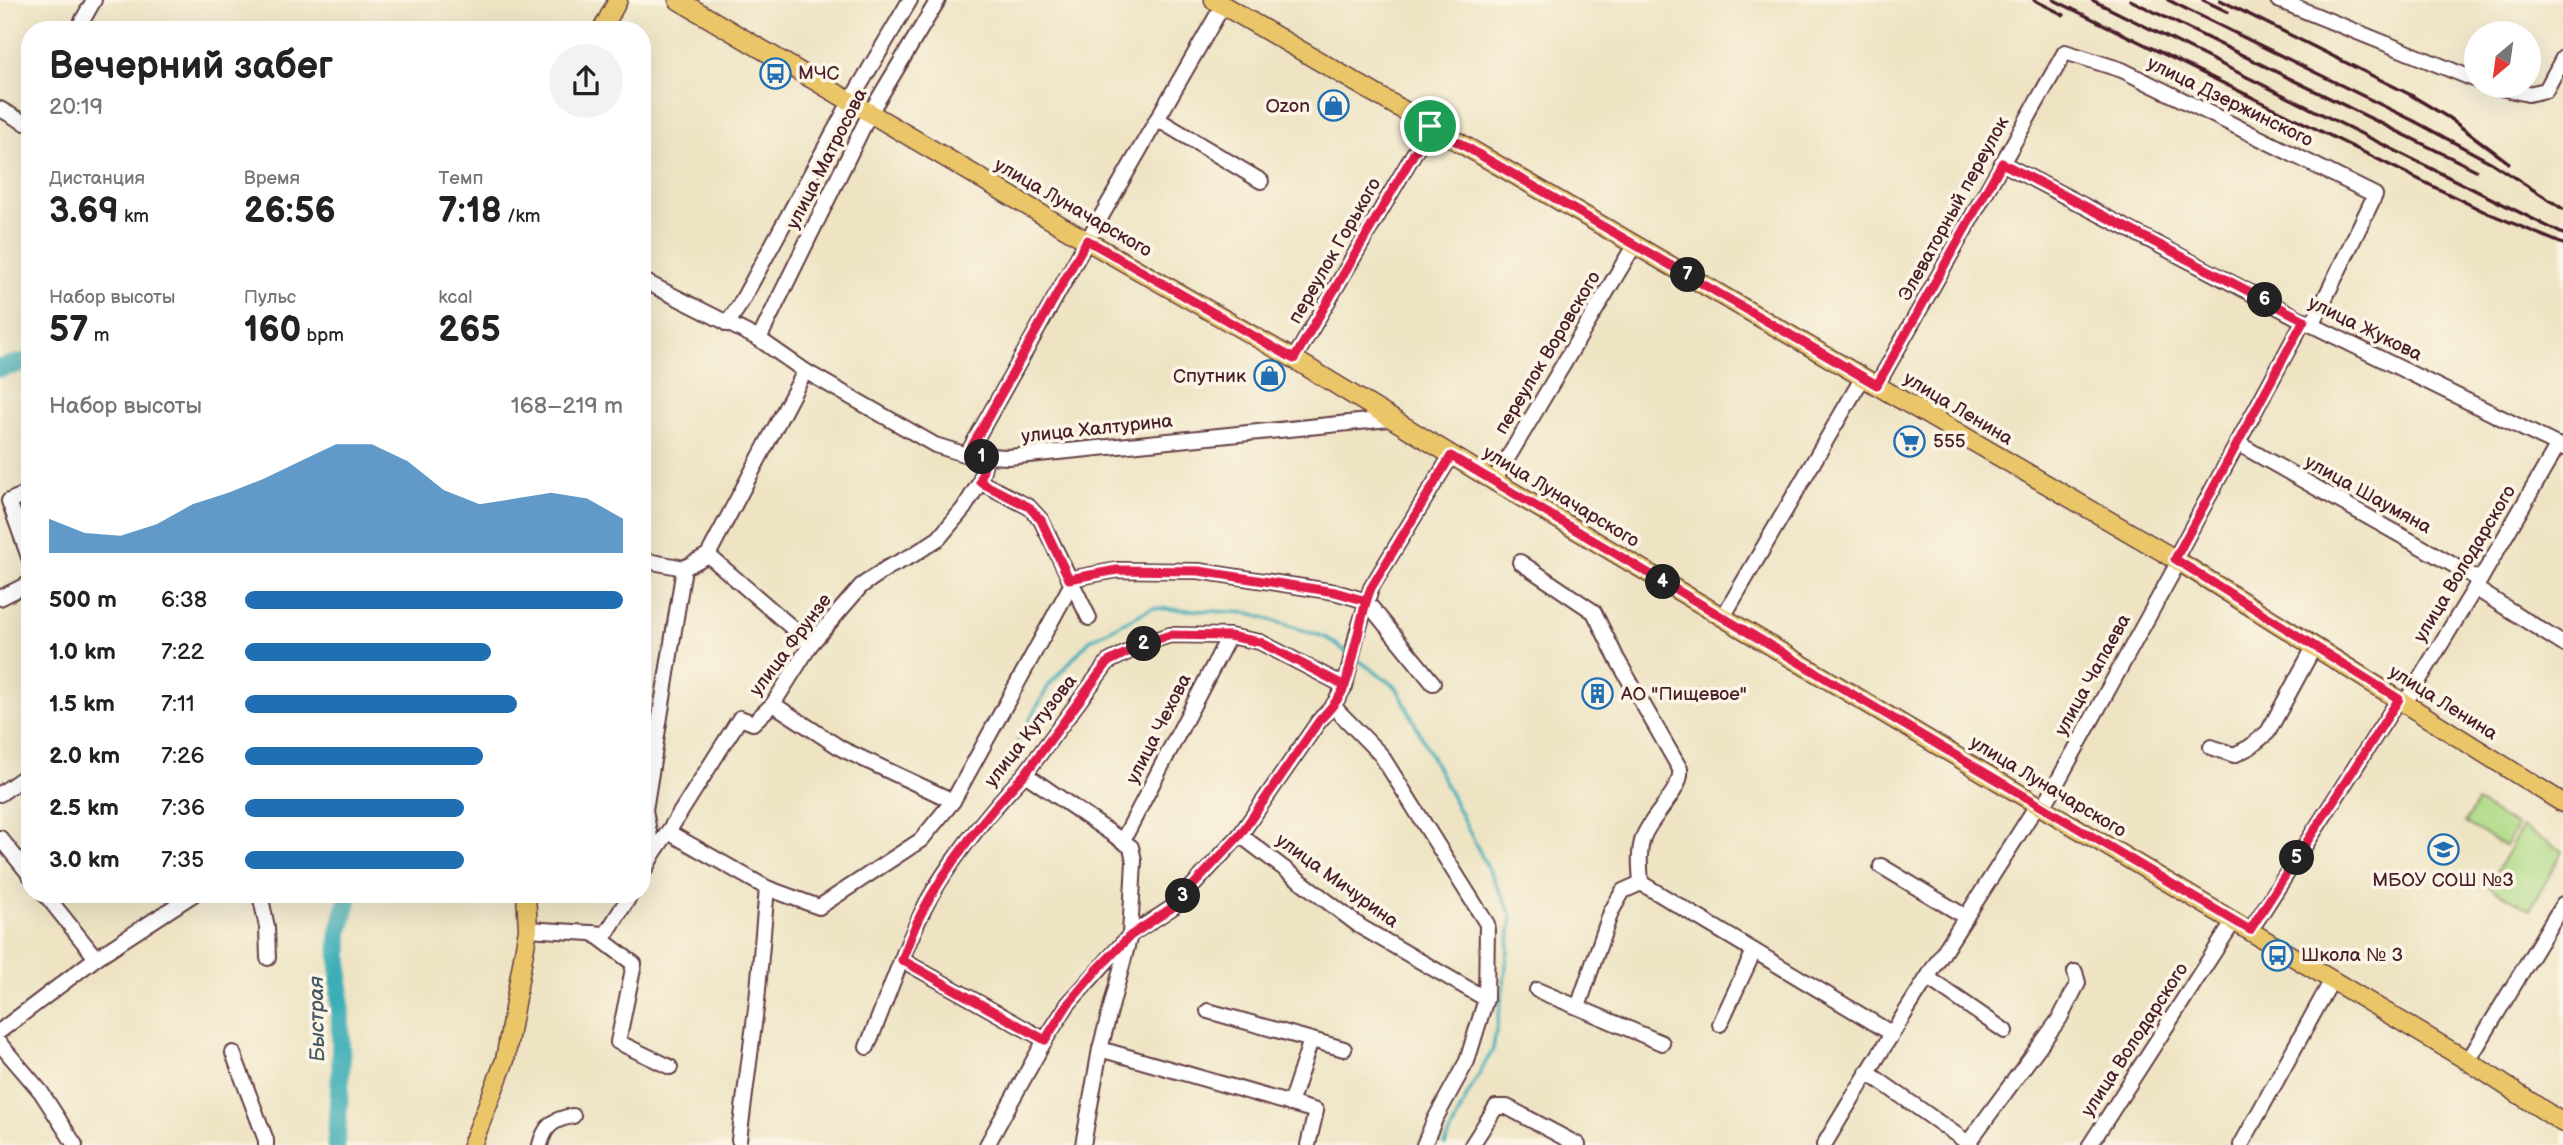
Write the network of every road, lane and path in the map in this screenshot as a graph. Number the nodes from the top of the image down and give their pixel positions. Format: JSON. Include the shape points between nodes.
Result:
{"nodes":[{"id":1,"x":94,"y":0,"type":"edge"},
{"id":2,"x":618,"y":0,"type":"edge"},
{"id":3,"x":678,"y":0,"type":"edge"},
{"id":4,"x":910,"y":0,"type":"edge"},
{"id":5,"x":938,"y":0,"type":"edge"},
{"id":6,"x":2278,"y":0,"type":"edge"},
{"id":7,"x":1219,"y":3,"type":"edge"},
{"id":8,"x":82,"y":21,"type":"edge"},
{"id":9,"x":607,"y":21,"type":"edge"},
{"id":10,"x":2064,"y":52,"type":"joint"},
{"id":11,"x":2563,"y":58,"type":"edge"},
{"id":12,"x":2464,"y":75,"type":"edge"},
{"id":13,"x":2541,"y":91,"type":"edge"},
{"id":14,"x":850,"y":102,"type":"junction"},
{"id":15,"x":0,"y":109,"type":"edge"},
{"id":16,"x":870,"y":113,"type":"junction"},
{"id":17,"x":1157,"y":119,"type":"junction"},
{"id":18,"x":21,"y":120,"type":"edge"},
{"id":19,"x":1430,"y":126,"type":"junction"},
{"id":20,"x":2002,"y":163,"type":"junction"},
{"id":21,"x":1261,"y":181,"type":"dead end"},
{"id":22,"x":2375,"y":195,"type":"joint"},
{"id":23,"x":1087,"y":240,"type":"junction"},
{"id":24,"x":1635,"y":244,"type":"junction"},
{"id":25,"x":651,"y":285,"type":"edge"},
{"id":26,"x":2308,"y":322,"type":"junction"},
{"id":27,"x":727,"y":324,"type":"junction"},
{"id":28,"x":758,"y":339,"type":"junction"},
{"id":29,"x":1294,"y":359,"type":"junction"},
{"id":30,"x":805,"y":371,"type":"junction"},
{"id":31,"x":1870,"y":381,"type":"junction"},
{"id":32,"x":1389,"y":419,"type":"junction"},
{"id":33,"x":2237,"y":443,"type":"junction"},
{"id":34,"x":2560,"y":447,"type":"edge"},
{"id":35,"x":967,"y":455,"type":"junction"},
{"id":36,"x":1451,"y":456,"type":"junction"},
{"id":37,"x":986,"y":457,"type":"junction"},
{"id":38,"x":1494,"y":481,"type":"junction"},
{"id":39,"x":980,"y":482,"type":"junction"},
{"id":40,"x":21,"y":496,"type":"edge"},
{"id":41,"x":21,"y":535,"type":"edge"},
{"id":42,"x":708,"y":555,"type":"junction"},
{"id":43,"x":2177,"y":560,"type":"junction"},
{"id":44,"x":651,"y":561,"type":"edge"},
{"id":45,"x":1520,"y":562,"type":"dead end"},
{"id":46,"x":684,"y":568,"type":"junction"},
{"id":47,"x":1070,"y":582,"type":"junction"},
{"id":48,"x":2477,"y":584,"type":"junction"},
{"id":49,"x":21,"y":588,"type":"edge"},
{"id":50,"x":0,"y":598,"type":"edge"},
{"id":51,"x":1366,"y":601,"type":"junction"},
{"id":52,"x":1723,"y":617,"type":"junction"},
{"id":53,"x":1089,"y":618,"type":"dead end"},
{"id":54,"x":1229,"y":636,"type":"junction"},
{"id":55,"x":2563,"y":644,"type":"edge"},
{"id":56,"x":811,"y":645,"type":"junction"},
{"id":57,"x":2314,"y":648,"type":"junction"},
{"id":58,"x":1433,"y":683,"type":"dead end"},
{"id":59,"x":1345,"y":686,"type":"junction"},
{"id":60,"x":2402,"y":701,"type":"junction"},
{"id":61,"x":773,"y":704,"type":"junction"},
{"id":62,"x":1333,"y":706,"type":"junction"},
{"id":63,"x":2211,"y":747,"type":"dead end"},
{"id":64,"x":651,"y":773,"type":"edge"},
{"id":65,"x":1025,"y":774,"type":"junction"},
{"id":66,"x":21,"y":780,"type":"edge"},
{"id":67,"x":0,"y":794,"type":"edge"},
{"id":68,"x":953,"y":801,"type":"junction"},
{"id":69,"x":2563,"y":803,"type":"edge"},
{"id":70,"x":2040,"y":806,"type":"junction"},
{"id":71,"x":668,"y":832,"type":"junction"},
{"id":72,"x":1240,"y":835,"type":"junction"},
{"id":73,"x":0,"y":838,"type":"edge"},
{"id":74,"x":1123,"y":840,"type":"junction"},
{"id":75,"x":651,"y":843,"type":"edge"},
{"id":76,"x":653,"y":854,"type":"junction"},
{"id":77,"x":651,"y":858,"type":"edge"},
{"id":78,"x":21,"y":864,"type":"edge"},
{"id":79,"x":1881,"y":866,"type":"dead end"},
{"id":80,"x":1641,"y":883,"type":"junction"},
{"id":81,"x":767,"y":888,"type":"junction"},
{"id":82,"x":52,"y":903,"type":"edge"},
{"id":83,"x":180,"y":903,"type":"edge"},
{"id":84,"x":262,"y":903,"type":"edge"},
{"id":85,"x":527,"y":903,"type":"edge"},
{"id":86,"x":625,"y":903,"type":"edge"},
{"id":87,"x":2563,"y":904,"type":"edge"},
{"id":88,"x":1966,"y":917,"type":"junction"},
{"id":89,"x":2234,"y":920,"type":"junction"},
{"id":90,"x":528,"y":929,"type":"junction"},
{"id":91,"x":2250,"y":930,"type":"junction"},
{"id":92,"x":593,"y":933,"type":"junction"},
{"id":93,"x":1130,"y":936,"type":"junction"},
{"id":94,"x":1754,"y":951,"type":"junction"},
{"id":95,"x":96,"y":958,"type":"junction"},
{"id":96,"x":268,"y":958,"type":"dead end"},
{"id":97,"x":902,"y":960,"type":"junction"},
{"id":98,"x":2075,"y":972,"type":"dead end"},
{"id":99,"x":1928,"y":978,"type":"junction"},
{"id":100,"x":2332,"y":980,"type":"junction"},
{"id":101,"x":1537,"y":990,"type":"dead end"},
{"id":102,"x":1486,"y":999,"type":"junction"},
{"id":103,"x":1578,"y":1007,"type":"junction"},
{"id":104,"x":1208,"y":1011,"type":"dead end"},
{"id":105,"x":1720,"y":1024,"type":"dead end"},
{"id":106,"x":0,"y":1031,"type":"edge"},
{"id":107,"x":2005,"y":1031,"type":"dead end"},
{"id":108,"x":1891,"y":1033,"type":"junction"},
{"id":109,"x":1045,"y":1040,"type":"junction"},
{"id":110,"x":1311,"y":1040,"type":"junction"},
{"id":111,"x":1662,"y":1043,"type":"dead end"},
{"id":112,"x":0,"y":1044,"type":"edge"},
{"id":113,"x":867,"y":1047,"type":"dead end"},
{"id":114,"x":1100,"y":1049,"type":"junction"},
{"id":115,"x":1343,"y":1049,"type":"dead end"},
{"id":116,"x":233,"y":1053,"type":"dead end"},
{"id":117,"x":2469,"y":1061,"type":"junction"},
{"id":118,"x":670,"y":1067,"type":"dead end"},
{"id":119,"x":1867,"y":1072,"type":"junction"},
{"id":120,"x":1290,"y":1104,"type":"junction"},
{"id":121,"x":573,"y":1116,"type":"dead end"},
{"id":122,"x":2563,"y":1123,"type":"edge"},
{"id":123,"x":739,"y":1140,"type":"dead end"},
{"id":124,"x":1970,"y":1144,"type":"edge"},
{"id":125,"x":75,"y":1145,"type":"edge"},
{"id":126,"x":266,"y":1145,"type":"edge"},
{"id":127,"x":472,"y":1145,"type":"edge"},
{"id":128,"x":540,"y":1145,"type":"edge"},
{"id":129,"x":987,"y":1145,"type":"edge"},
{"id":130,"x":1083,"y":1145,"type":"edge"},
{"id":131,"x":1308,"y":1145,"type":"edge"},
{"id":132,"x":1424,"y":1145,"type":"edge"},
{"id":133,"x":1472,"y":1145,"type":"edge"},
{"id":134,"x":1578,"y":1145,"type":"edge"},
{"id":135,"x":1824,"y":1145,"type":"edge"},
{"id":136,"x":2091,"y":1145,"type":"edge"},
{"id":137,"x":2241,"y":1145,"type":"edge"}],
"edges":[{"from":1,"to":8,"type":"street"},
{"from":2,"to":9,"type":"main road"},
{"from":3,"to":14,"type":"main road","name":"улица Луначарского"},
{"from":4,"to":14,"type":"street","name":"улица Матросова"},
{"from":5,"to":16,"type":"street","name":"улица Матросова"},
{"from":6,"to":12,"type":"street"},
{"from":7,"to":17,"type":"street"},
{"from":7,"to":19,"type":"main road","name":"улица Ленина"},
{"from":10,"to":20,"type":"street","name":"Элеваторный переулок"},
{"from":10,"to":22,"type":"street","name":"улица Дзержинского","via":[[2122,70]]},
{"from":11,"to":13,"type":"street","via":[[2546,90]]},
{"from":14,"to":16,"type":"main road","name":"улица Луначарского"},
{"from":14,"to":27,"type":"street","name":"улица Матросова"},
{"from":15,"to":18,"type":"street"},
{"from":16,"to":23,"type":"main road","name":"улица Луначарского"},
{"from":16,"to":28,"type":"street","name":"улица Матросова"},
{"from":17,"to":21,"type":"street"},
{"from":17,"to":23,"type":"street"},
{"from":19,"to":24,"type":"main road","name":"улица Ленина"},
{"from":19,"to":29,"type":"street","name":"переулок Горького"},
{"from":20,"to":26,"type":"street","name":"улица Жукова"},
{"from":20,"to":31,"type":"street","name":"Элеваторный переулок"},
{"from":22,"to":26,"type":"street","name":"улица Чапаева"},
{"from":23,"to":29,"type":"main road","name":"улица Луначарского"},
{"from":23,"to":35,"type":"street"},
{"from":24,"to":31,"type":"main road","name":"улица Ленина"},
{"from":24,"to":38,"type":"street","name":"переулок Воровского"},
{"from":25,"to":27,"type":"street","name":"улица Халтурина"},
{"from":26,"to":33,"type":"street","name":"улица Чапаева"},
{"from":26,"to":34,"type":"street","name":"улица Жукова"},
{"from":27,"to":28,"type":"street","name":"улица Халтурина"},
{"from":28,"to":30,"type":"street","name":"улица Халтурина"},
{"from":29,"to":32,"type":"main road","name":"улица Луначарского"},
{"from":30,"to":35,"type":"street","name":"улица Халтурина","via":[[935,445]]},
{"from":30,"to":42,"type":"street"},
{"from":31,"to":43,"type":"main road","name":"улица Ленина"},
{"from":31,"to":52,"type":"street","name":"Элеваторный переулок"},
{"from":32,"to":36,"type":"main road","name":"улица Луначарского"},
{"from":32,"to":37,"type":"street","name":"улица Халтурина"},
{"from":33,"to":43,"type":"street","name":"улица Чапаева"},
{"from":33,"to":48,"type":"street","name":"улица Шаумяна"},
{"from":34,"to":48,"type":"street","name":"улица Володарского"},
{"from":35,"to":37,"type":"street","name":"улица Халтурина"},
{"from":36,"to":38,"type":"main road","name":"улица Луначарского"},
{"from":36,"to":51,"type":"street"},
{"from":37,"to":39,"type":"street","name":"улица Фрунзе"},
{"from":38,"to":52,"type":"main road","name":"улица Луначарского"},
{"from":39,"to":47,"type":"street","via":[[1029,507],[1041,520]]},
{"from":39,"to":56,"type":"street","name":"улица Фрунзе","via":[[939,538],[861,586]]},
{"from":40,"to":41,"type":"street","via":[[9,501]]},
{"from":42,"to":46,"type":"street"},
{"from":42,"to":56,"type":"street"},
{"from":43,"to":57,"type":"main road","name":"улица Ленина"},
{"from":43,"to":70,"type":"street","name":"улица Чапаева"},
{"from":44,"to":46,"type":"street"},
{"from":45,"to":80,"type":"street","via":[[1594,612],[1680,769],[1676,787],[1643,836]]},
{"from":46,"to":64,"type":"street"},
{"from":47,"to":51,"type":"street","via":[[1117,570],[1199,571]]},
{"from":47,"to":53,"type":"street"},
{"from":47,"to":68,"type":"street","name":"улица Кутузова"},
{"from":48,"to":55,"type":"street","name":"улица Шаумяна"},
{"from":48,"to":60,"type":"street","name":"улица Володарского"},
{"from":49,"to":50,"type":"street"},
{"from":51,"to":58,"type":"street"},
{"from":51,"to":59,"type":"street"},
{"from":52,"to":70,"type":"main road","name":"улица Луначарского"},
{"from":54,"to":59,"type":"street","name":"улица Кутузова","via":[[1260,642]]},
{"from":54,"to":65,"type":"street","name":"улица Кутузова","via":[[1170,635],[1108,662]]},
{"from":54,"to":74,"type":"street","name":"улица Чехова"},
{"from":56,"to":61,"type":"street","name":"улица Фрунзе"},
{"from":57,"to":60,"type":"main road","name":"улица Ленина"},
{"from":57,"to":63,"type":"street","via":[[2268,732],[2234,755]]},
{"from":59,"to":62,"type":"street"},
{"from":60,"to":69,"type":"main road","name":"улица Ленина"},
{"from":60,"to":91,"type":"street","name":"улица Володарского"},
{"from":61,"to":68,"type":"street","via":[[842,749]]},
{"from":61,"to":71,"type":"street","name":"улица Фрунзе","via":[[753,723],[740,718]]},
{"from":62,"to":72,"type":"street"},
{"from":62,"to":102,"type":"street","via":[[1381,755],[1487,924]]},
{"from":65,"to":74,"type":"street"},
{"from":65,"to":97,"type":"street","name":"улица Кутузова","via":[[942,879],[920,915]]},
{"from":66,"to":67,"type":"street"},
{"from":68,"to":81,"type":"street","name":"улица Кутузова","via":[[920,840],[819,907]]},
{"from":70,"to":88,"type":"street","name":"улица Чапаева"},
{"from":70,"to":89,"type":"main road","name":"улица Луначарского"},
{"from":71,"to":76,"type":"street"},
{"from":71,"to":81,"type":"street","name":"улица Кутузова"},
{"from":72,"to":93,"type":"street","via":[[1173,907]]},
{"from":72,"to":102,"type":"street","name":"улица Мичурина","via":[[1361,927]]},
{"from":73,"to":78,"type":"street"},
{"from":74,"to":93,"type":"street","via":[[1131,847],[1134,861]]},
{"from":75,"to":76,"type":"street"},
{"from":76,"to":77,"type":"street"},
{"from":79,"to":88,"type":"street"},
{"from":80,"to":94,"type":"street"},
{"from":80,"to":103,"type":"street","via":[[1623,891],[1611,912]]},
{"from":81,"to":123,"type":"street"},
{"from":82,"to":95,"type":"street"},
{"from":83,"to":95,"type":"street"},
{"from":84,"to":96,"type":"street"},
{"from":85,"to":90,"type":"main road"},
{"from":86,"to":92,"type":"street","via":[[606,934]]},
{"from":87,"to":117,"type":"street"},
{"from":88,"to":99,"type":"street","name":"улица Чапаева"},
{"from":89,"to":91,"type":"main road","name":"улица Луначарского"},
{"from":89,"to":136,"type":"street","name":"улица Володарского"},
{"from":90,"to":92,"type":"street"},
{"from":90,"to":127,"type":"main road","via":[[505,1060]]},
{"from":91,"to":100,"type":"main road","name":"улица Луначарского"},
{"from":92,"to":118,"type":"street","via":[[634,964],[618,1042]]},
{"from":93,"to":109,"type":"street","via":[[1068,1004]]},
{"from":93,"to":114,"type":"street"},
{"from":94,"to":105,"type":"street"},
{"from":94,"to":108,"type":"street"},
{"from":95,"to":106,"type":"street"},
{"from":97,"to":109,"type":"street"},
{"from":97,"to":113,"type":"street","name":"улица Кутузова"},
{"from":98,"to":124,"type":"street","via":[[2078,983],[2060,1018]]},
{"from":99,"to":107,"type":"street"},
{"from":99,"to":108,"type":"street","name":"улица Чапаева"},
{"from":100,"to":117,"type":"main road","name":"улица Луначарского"},
{"from":100,"to":137,"type":"street"},
{"from":101,"to":103,"type":"street"},
{"from":102,"to":132,"type":"street","via":[[1467,1061]]},
{"from":103,"to":111,"type":"street"},
{"from":104,"to":110,"type":"street"},
{"from":108,"to":119,"type":"street","name":"улица Чапаева"},
{"from":109,"to":129,"type":"street"},
{"from":110,"to":115,"type":"street"},
{"from":110,"to":120,"type":"street"},
{"from":112,"to":125,"type":"street"},
{"from":114,"to":120,"type":"street"},
{"from":114,"to":130,"type":"street"},
{"from":116,"to":126,"type":"street"},
{"from":117,"to":122,"type":"main road","name":"улица Луначарского"},
{"from":119,"to":124,"type":"street"},
{"from":119,"to":135,"type":"street","name":"улица Чапаева"},
{"from":120,"to":131,"type":"street","via":[[1316,1111]]},
{"from":121,"to":128,"type":"street","via":[[558,1118],[544,1130]]},
{"from":133,"to":134,"type":"street","via":[[1496,1107],[1507,1107]]}]}
